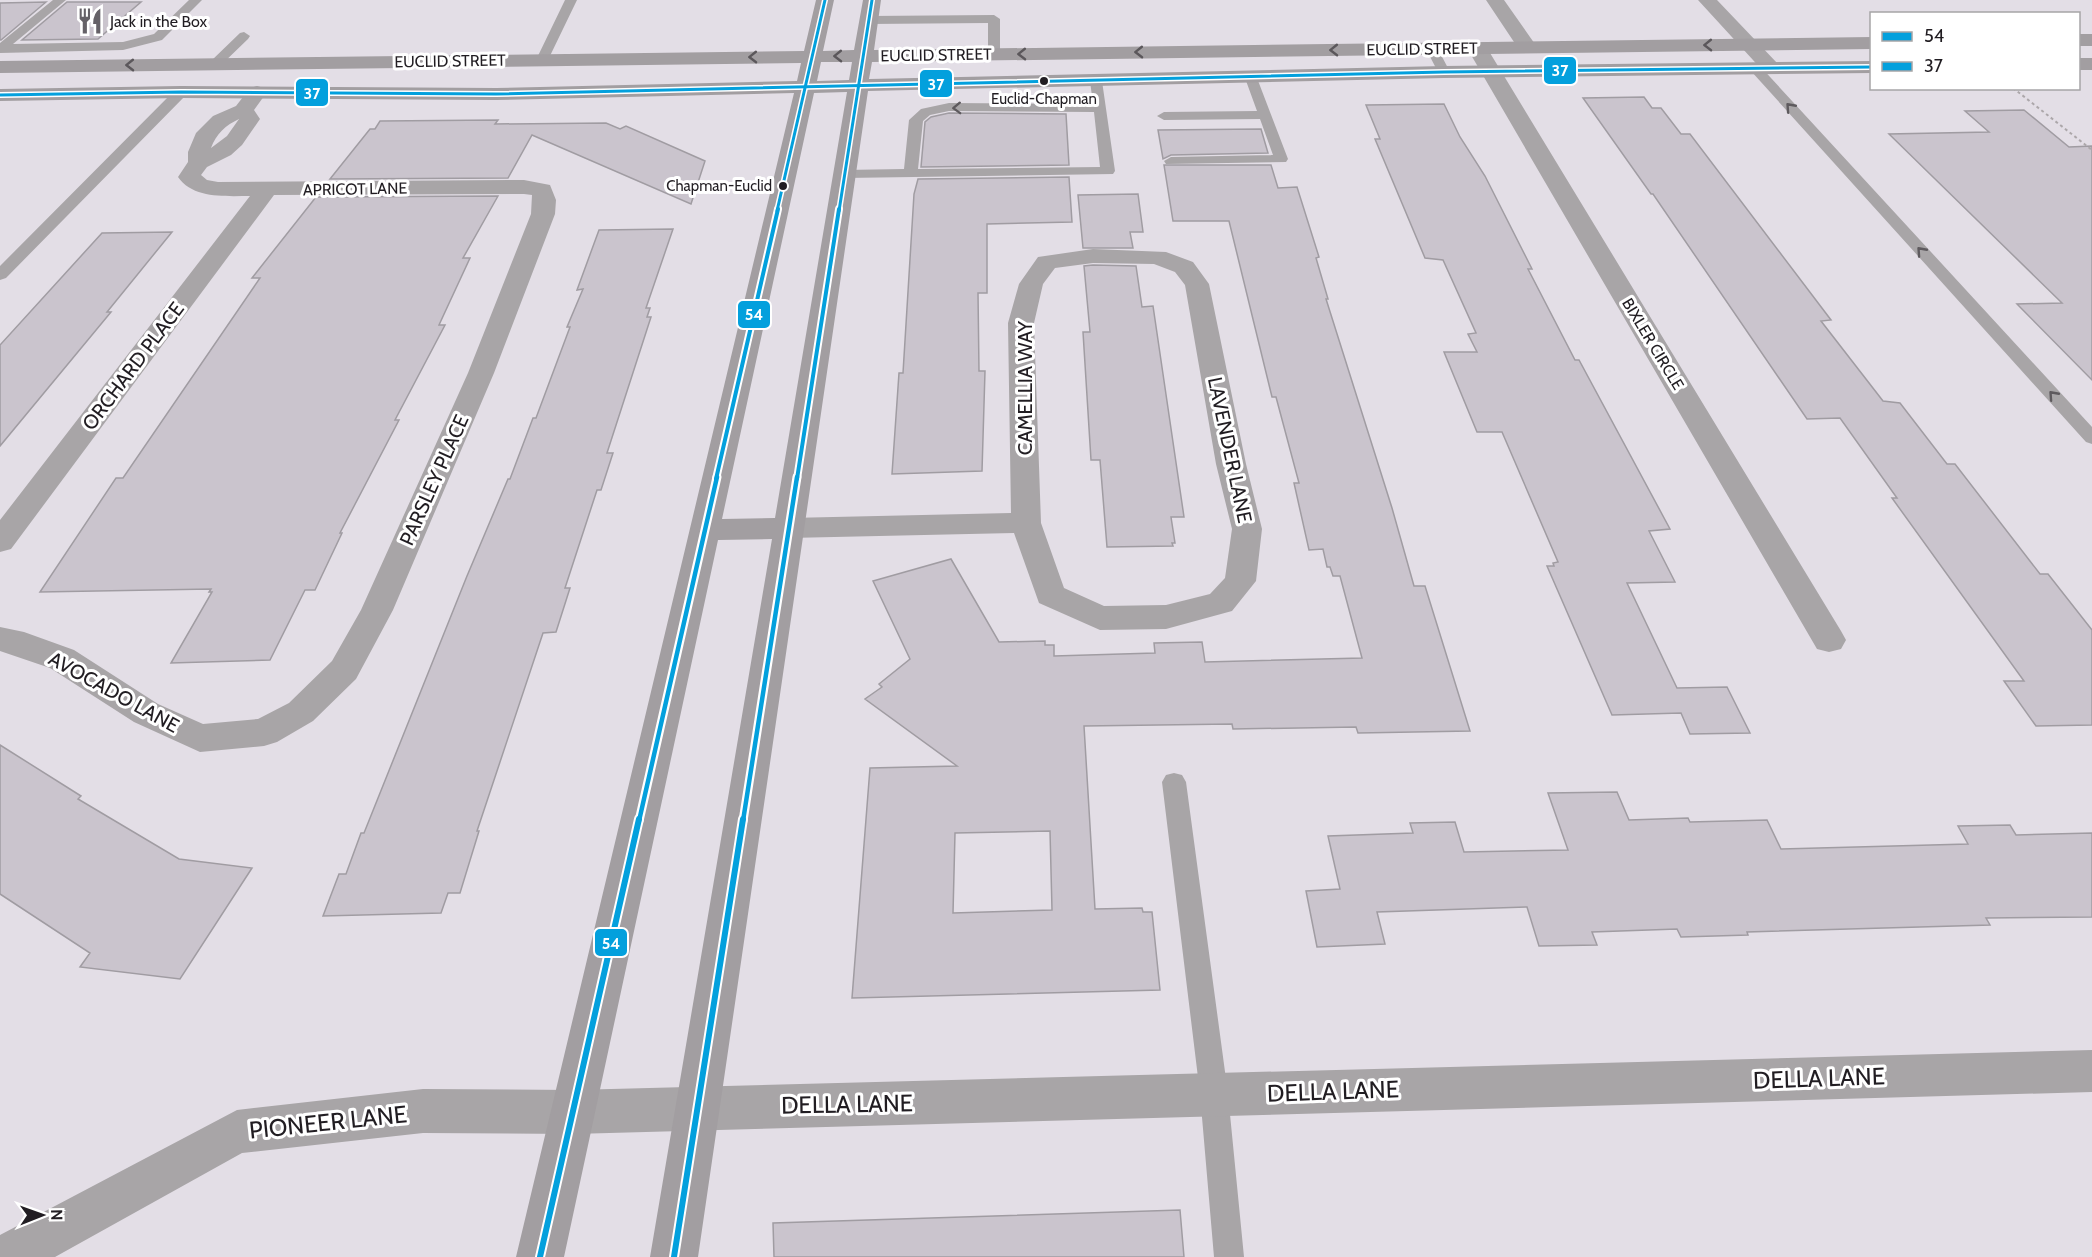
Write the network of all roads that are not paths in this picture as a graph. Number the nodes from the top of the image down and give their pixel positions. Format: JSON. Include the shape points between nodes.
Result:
{"nodes":[{"id":1,"x":60,"y":0,"type":"edge"},
{"id":2,"x":196,"y":0,"type":"edge"},
{"id":3,"x":571,"y":0,"type":"edge"},
{"id":4,"x":825,"y":0,"type":"edge"},
{"id":5,"x":872,"y":0,"type":"edge"},
{"id":6,"x":1495,"y":0,"type":"edge"},
{"id":7,"x":1707,"y":0,"type":"edge"},
{"id":8,"x":869,"y":20,"type":"junction"},
{"id":9,"x":244,"y":36,"type":"dead end"},
{"id":10,"x":1870,"y":43,"type":"edge"},
{"id":11,"x":1748,"y":45,"type":"junction"},
{"id":12,"x":1527,"y":47,"type":"junction"},
{"id":13,"x":1477,"y":48,"type":"junction"},
{"id":14,"x":0,"y":49,"type":"edge"},
{"id":15,"x":1432,"y":49,"type":"junction"},
{"id":16,"x":994,"y":54,"type":"junction"},
{"id":17,"x":864,"y":56,"type":"junction"},
{"id":18,"x":812,"y":57,"type":"junction"},
{"id":19,"x":542,"y":60,"type":"junction"},
{"id":20,"x":393,"y":62,"type":"junction"},
{"id":21,"x":215,"y":64,"type":"junction"},
{"id":22,"x":0,"y":67,"type":"edge"},
{"id":23,"x":1870,"y":67,"type":"edge"},
{"id":24,"x":1763,"y":68,"type":"junction"},
{"id":25,"x":1444,"y":72,"type":"junction"},
{"id":26,"x":1491,"y":72,"type":"junction"},
{"id":27,"x":1251,"y":78,"type":"junction"},
{"id":28,"x":1096,"y":81,"type":"junction"},
{"id":29,"x":859,"y":87,"type":"junction"},
{"id":30,"x":805,"y":88,"type":"junction"},
{"id":31,"x":182,"y":92,"type":"junction"},
{"id":32,"x":257,"y":92,"type":"junction"},
{"id":33,"x":0,"y":93,"type":"edge"},
{"id":34,"x":1100,"y":108,"type":"junction"},
{"id":35,"x":1264,"y":115,"type":"junction"},
{"id":36,"x":1164,"y":116,"type":"dead end"},
{"id":37,"x":1171,"y":161,"type":"dead end"},
{"id":38,"x":911,"y":173,"type":"junction"},
{"id":39,"x":844,"y":174,"type":"junction"},
{"id":40,"x":266,"y":190,"type":"junction"},
{"id":41,"x":542,"y":190,"type":"joint"},
{"id":42,"x":1157,"y":257,"type":"joint"},
{"id":43,"x":0,"y":275,"type":"edge"},
{"id":44,"x":2092,"y":438,"type":"edge"},
{"id":45,"x":1026,"y":523,"type":"junction"},
{"id":46,"x":789,"y":528,"type":"junction"},
{"id":47,"x":705,"y":530,"type":"junction"},
{"id":48,"x":0,"y":542,"type":"edge"},
{"id":49,"x":1166,"y":617,"type":"joint"},
{"id":50,"x":0,"y":639,"type":"edge"},
{"id":51,"x":1829,"y":640,"type":"dead end"},
{"id":52,"x":264,"y":732,"type":"joint"},
{"id":53,"x":1174,"y":782,"type":"dead end"},
{"id":54,"x":2092,"y":1071,"type":"edge"},
{"id":55,"x":1214,"y":1094,"type":"junction"},
{"id":56,"x":698,"y":1108,"type":"junction"},
{"id":57,"x":573,"y":1112,"type":"junction"},
{"id":58,"x":7,"y":1257,"type":"edge"},
{"id":59,"x":540,"y":1257,"type":"edge"},
{"id":60,"x":674,"y":1257,"type":"edge"},
{"id":61,"x":1229,"y":1257,"type":"edge"}],
"edges":[{"from":1,"to":14,"type":"lane"},
{"from":2,"to":14,"type":"lane","via":[[158,37],[123,46]]},
{"from":3,"to":19,"type":"lane"},
{"from":4,"to":18,"type":"main road"},
{"from":5,"to":8,"type":"main road"},
{"from":6,"to":12,"type":"street"},
{"from":7,"to":11,"type":"street"},
{"from":8,"to":16,"type":"lane","via":[[994,19]]},
{"from":8,"to":17,"type":"main road"},
{"from":9,"to":21,"type":"lane"},
{"from":10,"to":11,"type":"main road","name":"EUCLID STREET"},
{"from":11,"to":12,"type":"main road","name":"EUCLID STREET","one_way":true},
{"from":11,"to":24,"type":"street"},
{"from":12,"to":13,"type":"main road","name":"EUCLID STREET"},
{"from":13,"to":15,"type":"main road","name":"EUCLID STREET"},
{"from":13,"to":26,"type":"street","name":"BIXLER CIRCLE"},
{"from":15,"to":16,"type":"main road","name":"EUCLID STREET","one_way":true},
{"from":15,"to":25,"type":"lane"},
{"from":16,"to":17,"type":"main road","name":"EUCLID STREET"},
{"from":17,"to":18,"type":"main road","name":"EUCLID STREET","one_way":true},
{"from":17,"to":29,"type":"main road"},
{"from":18,"to":19,"type":"main road","name":"EUCLID STREET","one_way":true},
{"from":18,"to":30,"type":"main road"},
{"from":19,"to":20,"type":"main road","name":"EUCLID STREET"},
{"from":20,"to":21,"type":"main road","name":"EUCLID STREET"},
{"from":20,"to":31,"type":"main road","via":[[360,74],[220,78]]},
{"from":21,"to":22,"type":"main road","name":"EUCLID STREET","one_way":true},
{"from":21,"to":33,"type":"main road","via":[[197,73],[148,80],[20,82]]},
{"from":23,"to":24,"type":"main road","name":"EUCLID STREET"},
{"from":24,"to":26,"type":"main road","name":"EUCLID STREET"},
{"from":44,"to":24,"type":"lane","one_way":true},
{"from":25,"to":26,"type":"main road","name":"EUCLID STREET"},
{"from":25,"to":27,"type":"main road","name":"EUCLID STREET"},
{"from":26,"to":51,"type":"street","name":"BIXLER CIRCLE"},
{"from":27,"to":28,"type":"main road","name":"EUCLID STREET"},
{"from":27,"to":35,"type":"lane"},
{"from":28,"to":29,"type":"main road","name":"EUCLID STREET"},
{"from":28,"to":34,"type":"lane"},
{"from":29,"to":30,"type":"main road","name":"EUCLID STREET"},
{"from":29,"to":39,"type":"main road"},
{"from":30,"to":32,"type":"main road","name":"EUCLID STREET","via":[[496,94]]},
{"from":30,"to":47,"type":"main road"},
{"from":31,"to":32,"type":"main road","name":"EUCLID STREET"},
{"from":31,"to":33,"type":"main road","name":"EUCLID STREET"},
{"from":31,"to":43,"type":"lane"},
{"from":32,"to":40,"type":"street","name":"APRICOT LANE","via":[[243,110],[250,119],[239,139],[199,162],[189,177],[200,185],[218,189]]},
{"from":34,"to":38,"type":"lane","one_way":true,"via":[[949,107],[926,112],[916,120]]},
{"from":34,"to":38,"type":"lane","via":[[1108,171]]},
{"from":35,"to":36,"type":"lane"},
{"from":35,"to":37,"type":"lane","via":[[1281,159]]},
{"from":38,"to":39,"type":"lane"},
{"from":39,"to":46,"type":"main road"},
{"from":40,"to":41,"type":"street","name":"APRICOT LANE"},
{"from":40,"to":48,"type":"street","name":"ORCHARD PLACE"},
{"from":41,"to":52,"type":"street","name":"PARSLEY PLACE","via":[[543,214],[489,352],[377,610],[344,670],[301,712]]},
{"from":42,"to":45,"type":"street","name":"CAMELLIA WAY","via":[[1093,256],[1047,262],[1031,284],[1022,323]]},
{"from":42,"to":49,"type":"street","name":"LAVENDER LANE","via":[[1184,267],[1197,284],[1247,529],[1240,581],[1221,603]]},
{"from":45,"to":46,"type":"street"},
{"from":45,"to":49,"type":"street","name":"CAMELLIA WAY","via":[[1050,595],[1100,618]]},
{"from":46,"to":47,"type":"main road"},
{"from":46,"to":56,"type":"main road"},
{"from":47,"to":57,"type":"main road"},
{"from":50,"to":52,"type":"street","name":"AVOCADO LANE","via":[[62,660],[146,713],[200,738]]},
{"from":53,"to":55,"type":"lane"},
{"from":54,"to":55,"type":"street","name":"DELLA LANE"},
{"from":55,"to":56,"type":"street","name":"DELLA LANE"},
{"from":55,"to":61,"type":"lane"},
{"from":56,"to":57,"type":"street","name":"DELLA LANE"},
{"from":56,"to":60,"type":"main road"},
{"from":57,"to":58,"type":"street","name":"PIONEER LANE","via":[[423,1111],[237,1132]]},
{"from":57,"to":59,"type":"main road"}]}
